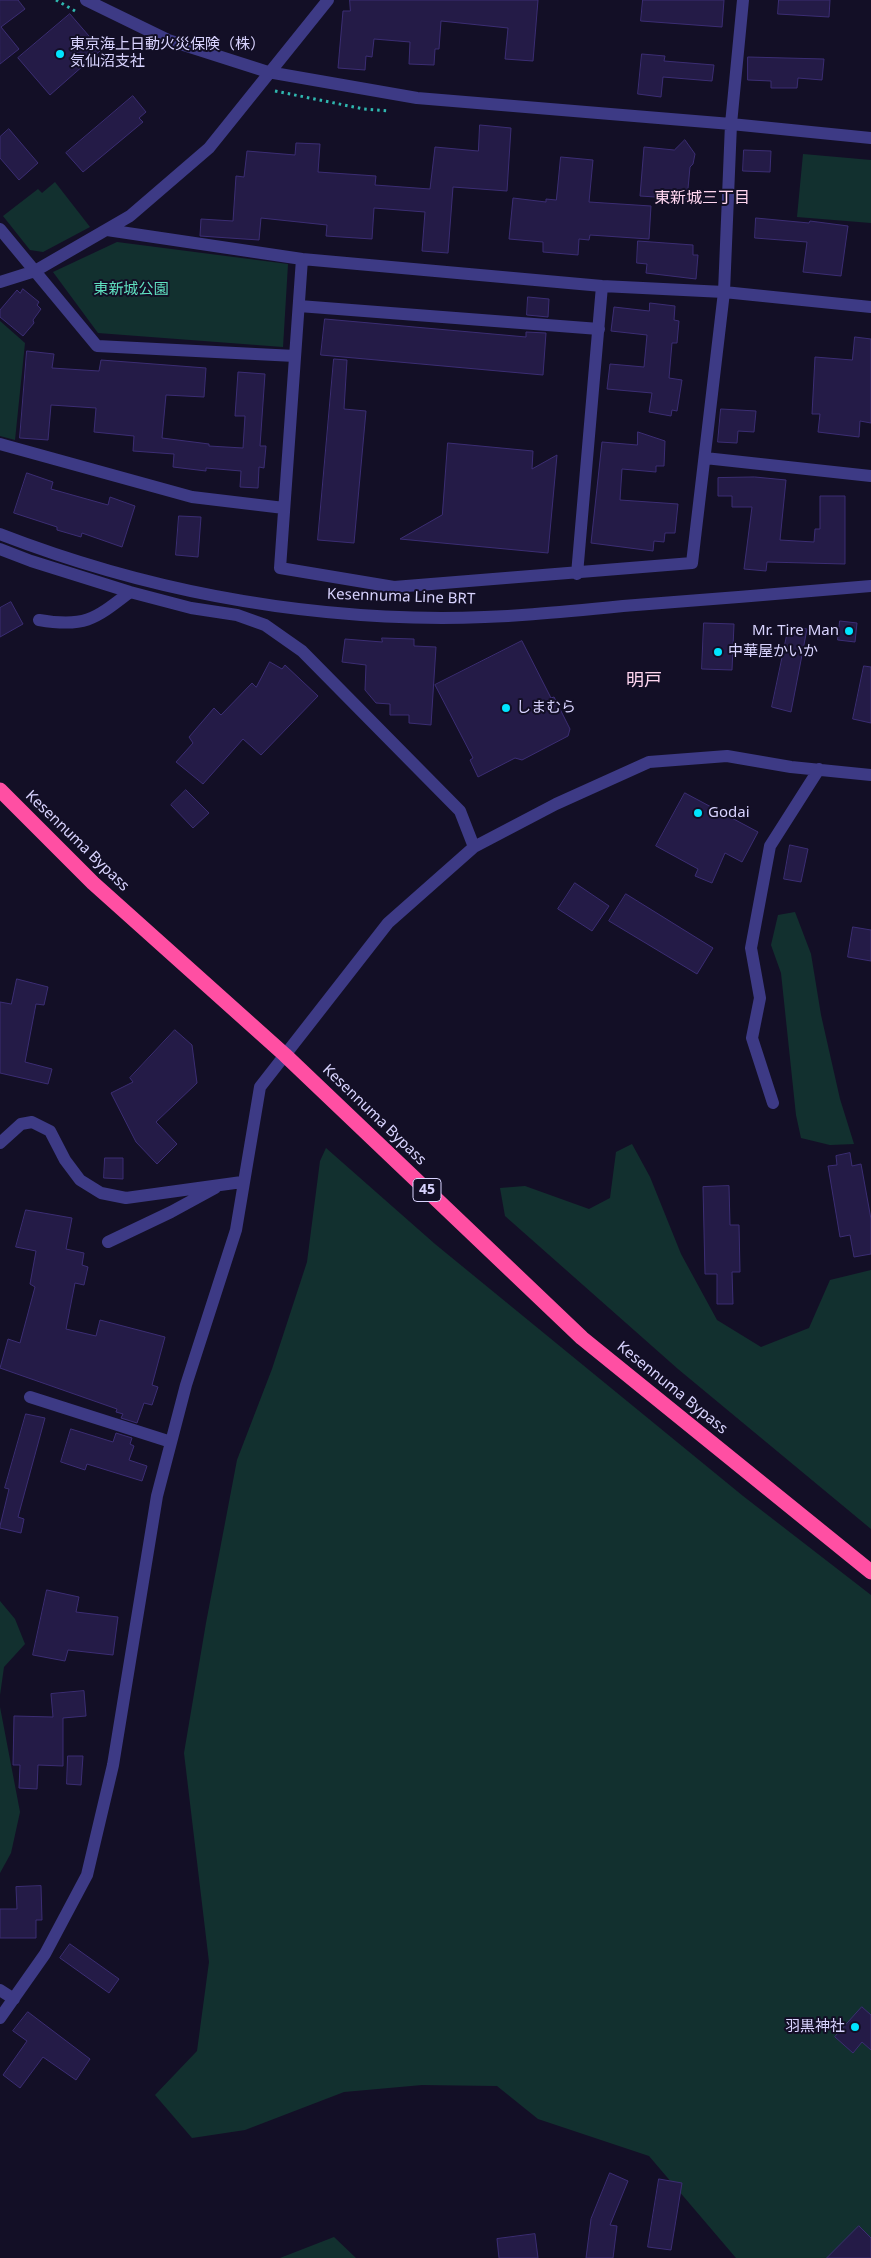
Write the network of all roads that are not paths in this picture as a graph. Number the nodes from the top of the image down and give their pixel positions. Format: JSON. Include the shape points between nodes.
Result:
{"nodes":[{"id":1,"x":86,"y":0,"type":"edge"},
{"id":2,"x":328,"y":0,"type":"edge"},
{"id":3,"x":743,"y":0,"type":"edge"},
{"id":4,"x":268,"y":72,"type":"junction"},
{"id":5,"x":731,"y":124,"type":"junction"},
{"id":6,"x":871,"y":138,"type":"edge"},
{"id":7,"x":0,"y":229,"type":"edge"},
{"id":8,"x":107,"y":230,"type":"junction"},
{"id":9,"x":302,"y":259,"type":"junction"},
{"id":10,"x":35,"y":271,"type":"junction"},
{"id":11,"x":0,"y":282,"type":"edge"},
{"id":12,"x":602,"y":286,"type":"junction"},
{"id":13,"x":724,"y":292,"type":"junction"},
{"id":14,"x":299,"y":306,"type":"junction"},
{"id":15,"x":871,"y":306,"type":"edge"},
{"id":16,"x":599,"y":329,"type":"junction"},
{"id":17,"x":295,"y":356,"type":"junction"},
{"id":18,"x":0,"y":444,"type":"edge"},
{"id":19,"x":704,"y":458,"type":"junction"},
{"id":20,"x":871,"y":476,"type":"edge"},
{"id":21,"x":284,"y":508,"type":"junction"},
{"id":22,"x":0,"y":534,"type":"edge"},
{"id":23,"x":0,"y":548,"type":"edge"},
{"id":24,"x":577,"y":574,"type":"junction"},
{"id":25,"x":871,"y":586,"type":"edge"},
{"id":26,"x":130,"y":592,"type":"junction"},
{"id":27,"x":39,"y":620,"type":"dead end"},
{"id":28,"x":819,"y":770,"type":"junction"},
{"id":29,"x":871,"y":775,"type":"edge"},
{"id":30,"x":0,"y":790,"type":"edge"},
{"id":31,"x":474,"y":848,"type":"junction"},
{"id":32,"x":286,"y":1055,"type":"junction"},
{"id":33,"x":773,"y":1103,"type":"dead end"},
{"id":34,"x":0,"y":1143,"type":"edge"},
{"id":35,"x":242,"y":1182,"type":"junction"},
{"id":36,"x":222,"y":1184,"type":"junction"},
{"id":37,"x":108,"y":1242,"type":"dead end"},
{"id":38,"x":30,"y":1396,"type":"dead end"},
{"id":39,"x":171,"y":1442,"type":"junction"},
{"id":40,"x":871,"y":1572,"type":"edge"},
{"id":41,"x":0,"y":1990,"type":"edge"},
{"id":42,"x":14,"y":1999,"type":"junction"},
{"id":43,"x":0,"y":2018,"type":"edge"}],
"edges":[{"from":1,"to":4,"type":"street","via":[[168,40]]},
{"from":2,"to":4,"type":"street"},
{"from":3,"to":5,"type":"street"},
{"from":4,"to":5,"type":"street","via":[[417,98]]},
{"from":4,"to":8,"type":"street","via":[[209,148],[130,216]]},
{"from":5,"to":6,"type":"street"},
{"from":5,"to":13,"type":"street"},
{"from":7,"to":10,"type":"street"},
{"from":8,"to":9,"type":"street"},
{"from":8,"to":10,"type":"street"},
{"from":9,"to":12,"type":"street"},
{"from":9,"to":14,"type":"street"},
{"from":10,"to":11,"type":"street"},
{"from":10,"to":17,"type":"street","via":[[97,346]]},
{"from":12,"to":13,"type":"street"},
{"from":12,"to":16,"type":"street"},
{"from":13,"to":15,"type":"street"},
{"from":13,"to":19,"type":"street"},
{"from":14,"to":16,"type":"street"},
{"from":14,"to":17,"type":"street"},
{"from":16,"to":24,"type":"street"},
{"from":17,"to":21,"type":"street"},
{"from":18,"to":21,"type":"street","via":[[192,497]]},
{"from":19,"to":20,"type":"street"},
{"from":19,"to":24,"type":"street","via":[[692,563]]},
{"from":21,"to":24,"type":"street","via":[[280,568],[394,587]]},
{"from":22,"to":25,"type":"street","name":"Kesennuma Line BRT","via":[[157,585],[241,602],[343,613],[442,618],[546,613]]},
{"from":23,"to":26,"type":"street"},
{"from":26,"to":27,"type":"street","via":[[97,618],[64,624]]},
{"from":26,"to":31,"type":"street","via":[[191,608],[237,615],[265,625],[285,638],[460,811]]},
{"from":28,"to":29,"type":"street"},
{"from":28,"to":31,"type":"street","via":[[727,756],[649,762],[556,804]]},
{"from":28,"to":33,"type":"street","via":[[770,846],[751,948],[760,998],[752,1038]]},
{"from":30,"to":32,"type":"highway","name":"Kesennuma Bypass","number":"45","via":[[93,883]]},
{"from":31,"to":32,"type":"street","via":[[388,923]]},
{"from":32,"to":35,"type":"street","via":[[260,1087]]},
{"from":32,"to":40,"type":"highway","name":"Kesennuma Bypass","number":"45","via":[[582,1338]]},
{"from":34,"to":36,"type":"street","via":[[21,1124],[32,1122],[50,1131],[64,1160],[80,1180],[101,1193],[126,1198]]},
{"from":35,"to":36,"type":"street"},
{"from":35,"to":39,"type":"street","via":[[236,1230]]},
{"from":36,"to":37,"type":"street"},
{"from":38,"to":39,"type":"street"},
{"from":39,"to":42,"type":"street","via":[[157,1496],[113,1765],[87,1875],[45,1954]]},
{"from":41,"to":42,"type":"street"},
{"from":42,"to":43,"type":"street"}]}
